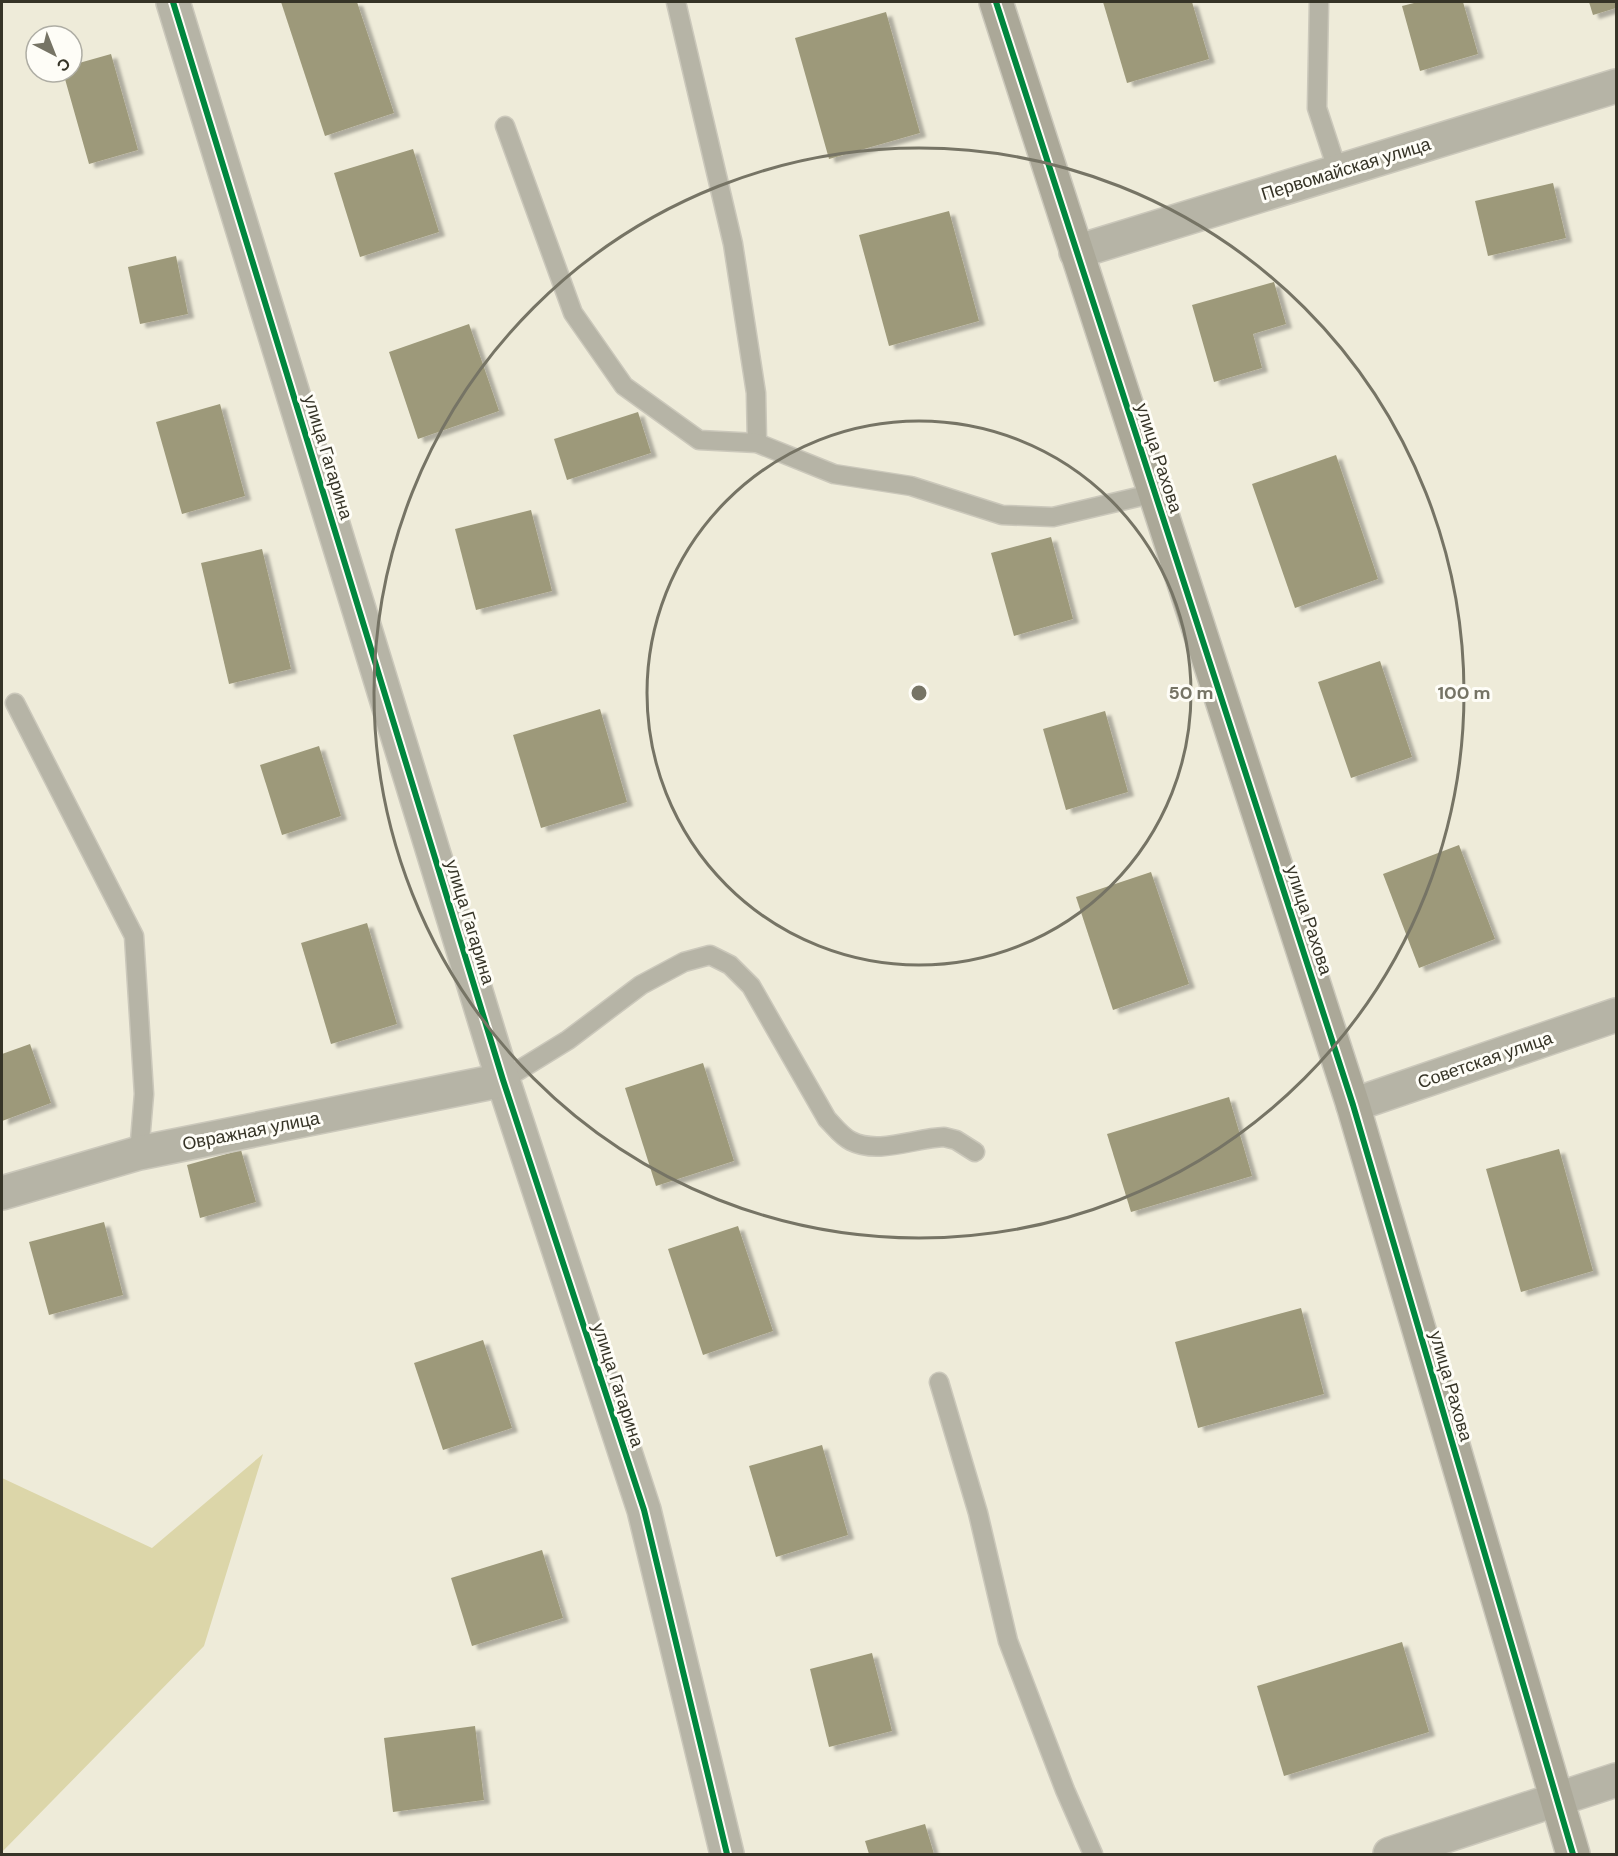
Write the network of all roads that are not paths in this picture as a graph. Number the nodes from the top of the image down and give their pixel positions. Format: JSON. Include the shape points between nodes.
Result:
{"nodes":[{"id":1,"x":173,"y":2,"type":"edge"},
{"id":2,"x":676,"y":2,"type":"edge"},
{"id":3,"x":996,"y":2,"type":"edge"},
{"id":4,"x":1319,"y":2,"type":"edge"},
{"id":5,"x":1617,"y":86,"type":"edge"},
{"id":6,"x":505,"y":126,"type":"dead end"},
{"id":7,"x":1338,"y":172,"type":"junction"},
{"id":8,"x":1077,"y":252,"type":"junction"},
{"id":9,"x":757,"y":443,"type":"junction"},
{"id":10,"x":1155,"y":493,"type":"junction"},
{"id":11,"x":15,"y":704,"type":"dead end"},
{"id":12,"x":1617,"y":1016,"type":"edge"},
{"id":13,"x":503,"y":1080,"type":"junction"},
{"id":14,"x":1353,"y":1105,"type":"junction"},
{"id":15,"x":975,"y":1152,"type":"dead end"},
{"id":16,"x":139,"y":1154,"type":"junction"},
{"id":17,"x":2,"y":1193,"type":"edge"},
{"id":18,"x":939,"y":1382,"type":"dead end"},
{"id":19,"x":1617,"y":1780,"type":"edge"},
{"id":20,"x":1557,"y":1801,"type":"junction"},
{"id":21,"x":727,"y":1854,"type":"edge"},
{"id":22,"x":1093,"y":1854,"type":"edge"},
{"id":23,"x":1390,"y":1854,"type":"edge"},
{"id":24,"x":1573,"y":1854,"type":"edge"}],
"edges":[{"from":1,"to":13,"type":"street","name":"улица Гагарина"},
{"from":2,"to":9,"type":"lane","via":[[733,243],[756,393]]},
{"from":3,"to":8,"type":"street","name":"улица Рахова"},
{"from":4,"to":7,"type":"lane","via":[[1317,108]]},
{"from":5,"to":7,"type":"street","name":"Первомайская улица"},
{"from":6,"to":9,"type":"lane","via":[[573,313],[624,386],[699,440]]},
{"from":7,"to":8,"type":"street","name":"Первомайская улица"},
{"from":8,"to":10,"type":"street","name":"улица Рахова"},
{"from":9,"to":10,"type":"lane","via":[[834,474],[911,486],[1002,515],[1053,516]]},
{"from":10,"to":14,"type":"street","name":"улица Рахова"},
{"from":11,"to":16,"type":"lane","via":[[134,936],[144,1094]]},
{"from":12,"to":14,"type":"street","name":"Советская улица"},
{"from":13,"to":15,"type":"lane","via":[[568,1040],[641,985],[684,962],[710,955],[730,965],[751,986],[827,1119],[841,1134],[869,1146],[944,1137]]},
{"from":13,"to":16,"type":"street","name":"Овражная улица"},
{"from":13,"to":21,"type":"street","name":"улица Гагарина","via":[[644,1510]]},
{"from":14,"to":20,"type":"street","name":"улица Рахова"},
{"from":16,"to":17,"type":"street","name":"Овражная улица"},
{"from":18,"to":22,"type":"lane","via":[[978,1513],[1008,1641]]},
{"from":19,"to":20,"type":"street"},
{"from":20,"to":23,"type":"street"},
{"from":20,"to":24,"type":"street","name":"улица Рахова"}]}
